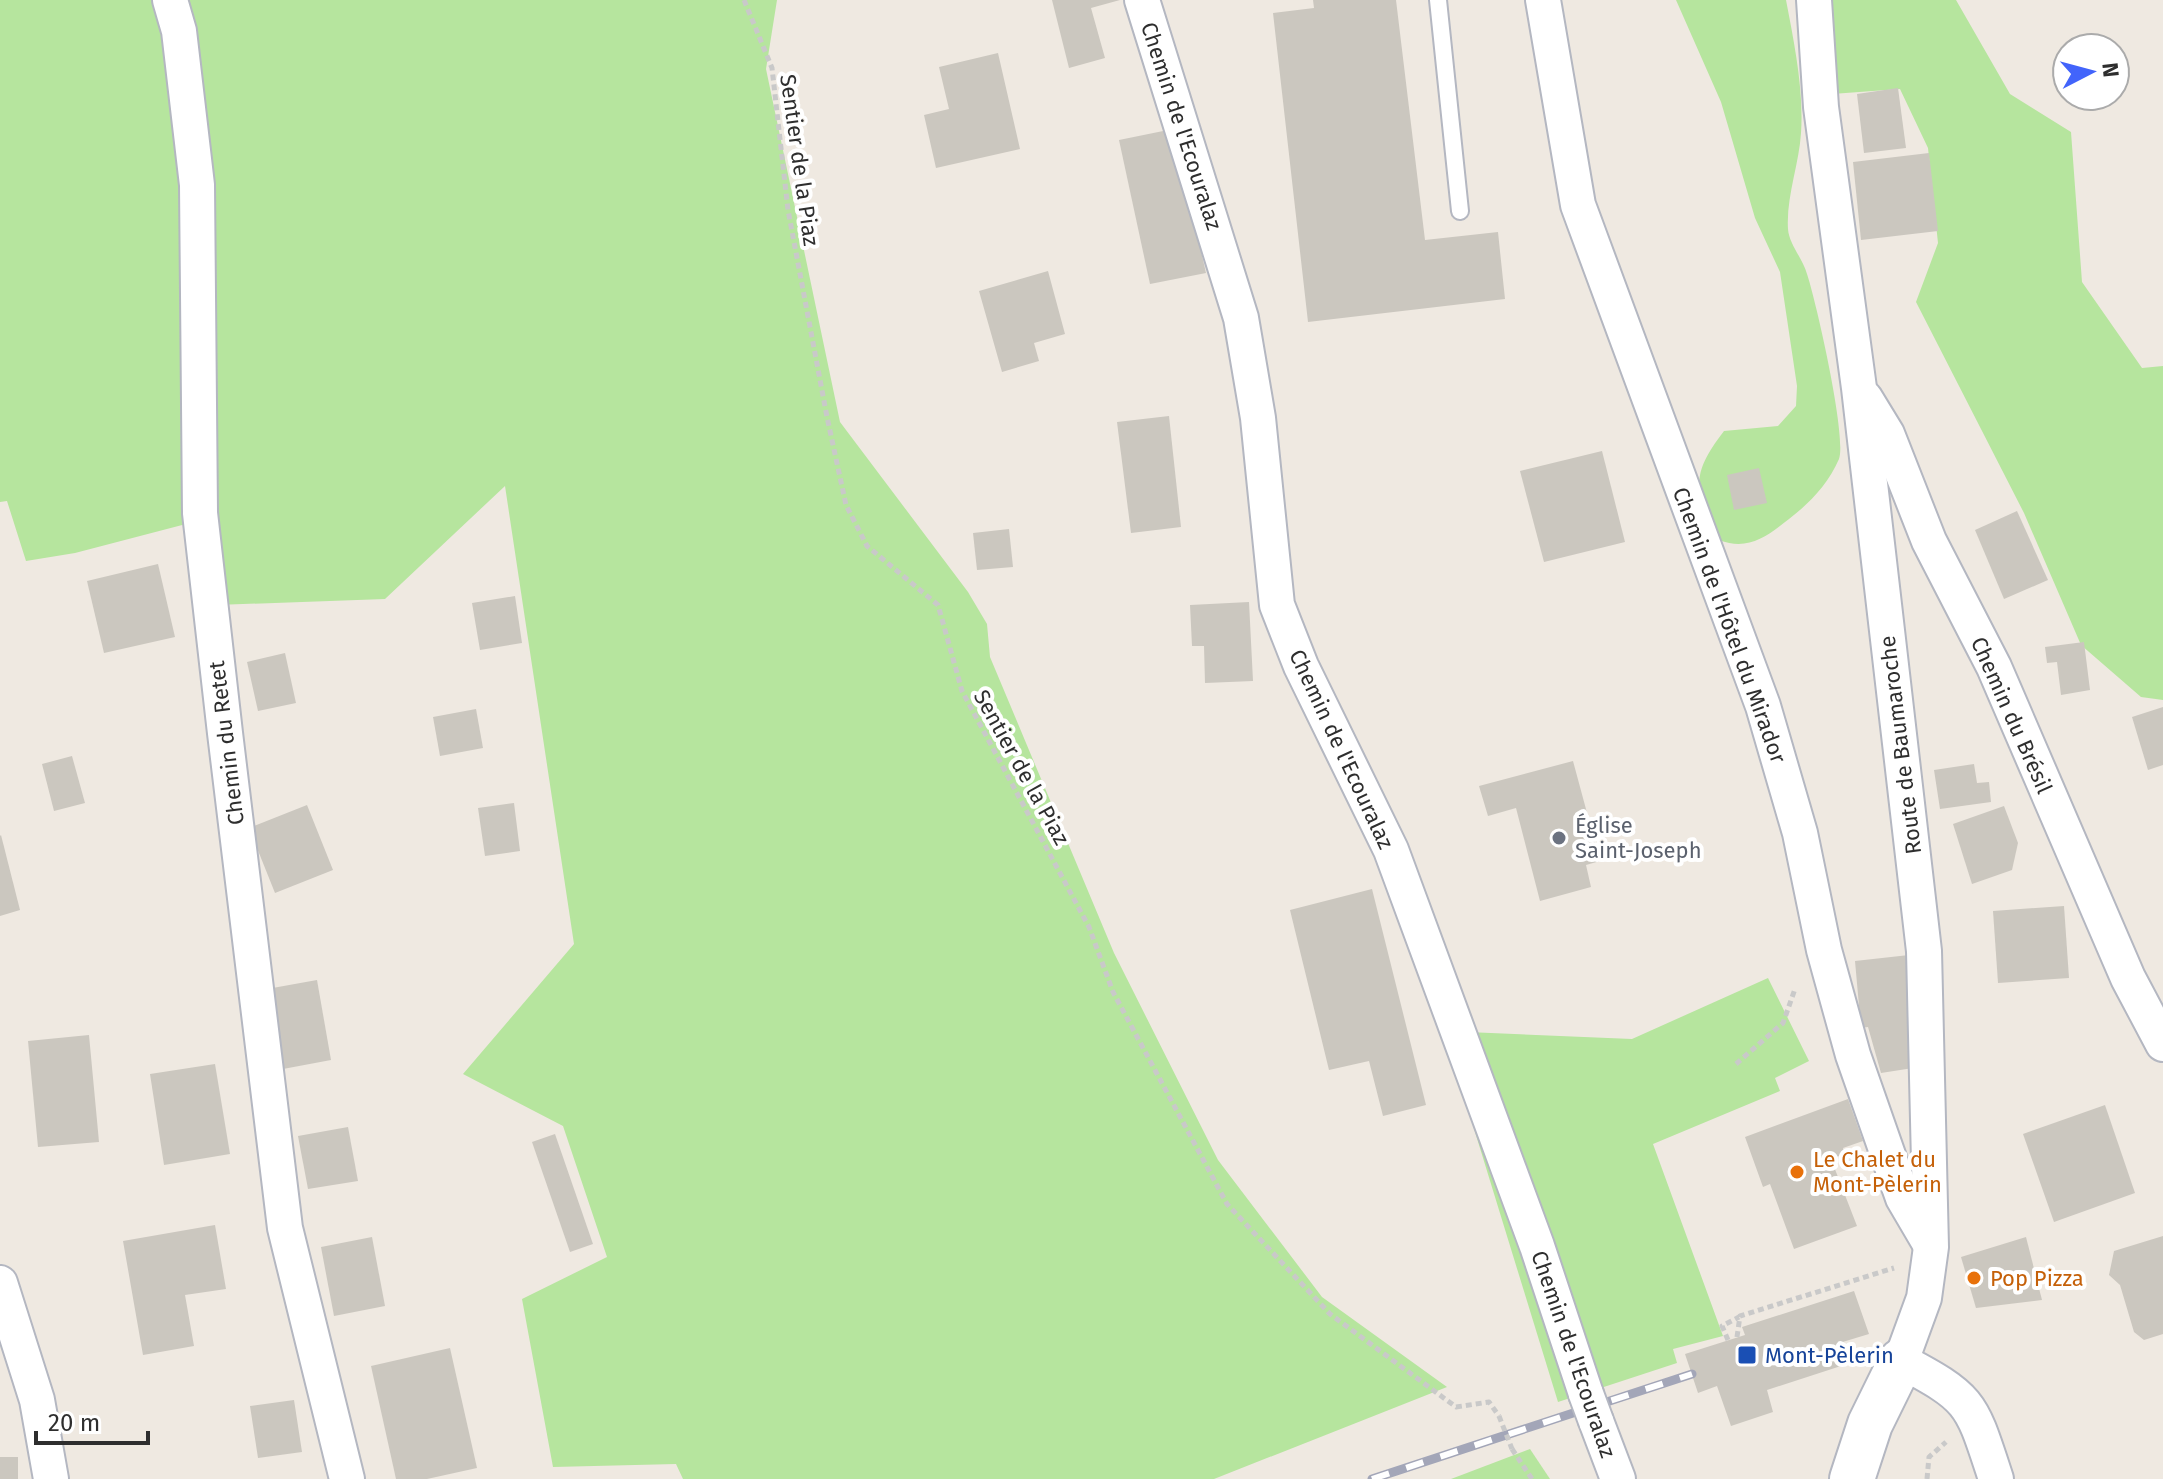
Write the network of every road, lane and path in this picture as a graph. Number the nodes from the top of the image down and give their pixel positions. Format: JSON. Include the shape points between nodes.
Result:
{"nodes":[{"id":1,"x":170,"y":0,"type":"edge"},
{"id":2,"x":744,"y":0,"type":"edge"},
{"id":3,"x":1142,"y":0,"type":"edge"},
{"id":4,"x":1438,"y":0,"type":"edge"},
{"id":5,"x":1543,"y":0,"type":"edge"},
{"id":6,"x":1814,"y":0,"type":"edge"},
{"id":7,"x":1460,"y":211,"type":"dead end"},
{"id":8,"x":1859,"y":388,"type":"junction"},
{"id":9,"x":1795,"y":989,"type":"dead end"},
{"id":10,"x":2163,"y":1044,"type":"edge"},
{"id":11,"x":1736,"y":1064,"type":"dead end"},
{"id":12,"x":1931,"y":1247,"type":"junction"},
{"id":13,"x":1885,"y":1267,"type":"dead end"},
{"id":14,"x":0,"y":1283,"type":"edge"},
{"id":15,"x":1740,"y":1316,"type":"junction"},
{"id":16,"x":1737,"y":1337,"type":"dead end"},
{"id":17,"x":1728,"y":1340,"type":"dead end"},
{"id":18,"x":1901,"y":1361,"type":"junction"},
{"id":19,"x":51,"y":1479,"type":"edge"},
{"id":20,"x":347,"y":1479,"type":"edge"},
{"id":21,"x":1532,"y":1479,"type":"edge"},
{"id":22,"x":1618,"y":1479,"type":"edge"},
{"id":23,"x":1852,"y":1479,"type":"edge"},
{"id":24,"x":1996,"y":1479,"type":"edge"}],
"edges":[{"from":1,"to":20,"type":"street","name":"Chemin du Retet","via":[[179,31],[197,185],[200,513],[228,764],[285,1228]]},
{"from":2,"to":21,"type":"path","name":"Sentier de la Piaz","bridge":true,"via":[[772,68],[788,210],[827,417],[846,505],[867,546],[938,605],[962,691],[1076,900],[1113,992],[1227,1204],[1330,1314],[1456,1407],[1489,1402]]},
{"from":3,"to":22,"type":"street","name":"Chemin de l'Ecouralaz","via":[[1241,318],[1258,418],[1277,605],[1391,850]]},
{"from":4,"to":7,"type":"lane"},
{"from":5,"to":12,"type":"street","name":"Chemin de l'Hôtel du Mirador","via":[[1578,205],[1763,706],[1800,833],[1853,1055],[1903,1198]]},
{"from":6,"to":8,"type":"street","name":"Route de Baumaroche","via":[[1821,107]]},
{"from":8,"to":10,"type":"street","name":"Chemin du Brésil","via":[[1887,434],[1929,541],[1994,667],[2128,978]]},
{"from":8,"to":12,"type":"street","name":"Route de Baumaroche","via":[[1924,951]]},
{"from":9,"to":11,"type":"path","via":[[1783,1023]]},
{"from":12,"to":18,"type":"street","name":"Route de Baumaroche","via":[[1924,1298]]},
{"from":13,"to":15,"type":"path"},
{"from":14,"to":19,"type":"street","via":[[37,1400]]},
{"from":15,"to":16,"type":"path"},
{"from":15,"to":17,"type":"path","via":[[1722,1326]]},
{"from":18,"to":23,"type":"street","name":"Route de Baumaroche","via":[[1870,1424]]},
{"from":18,"to":24,"type":"street","via":[[1945,1384],[1970,1408]]}]}
